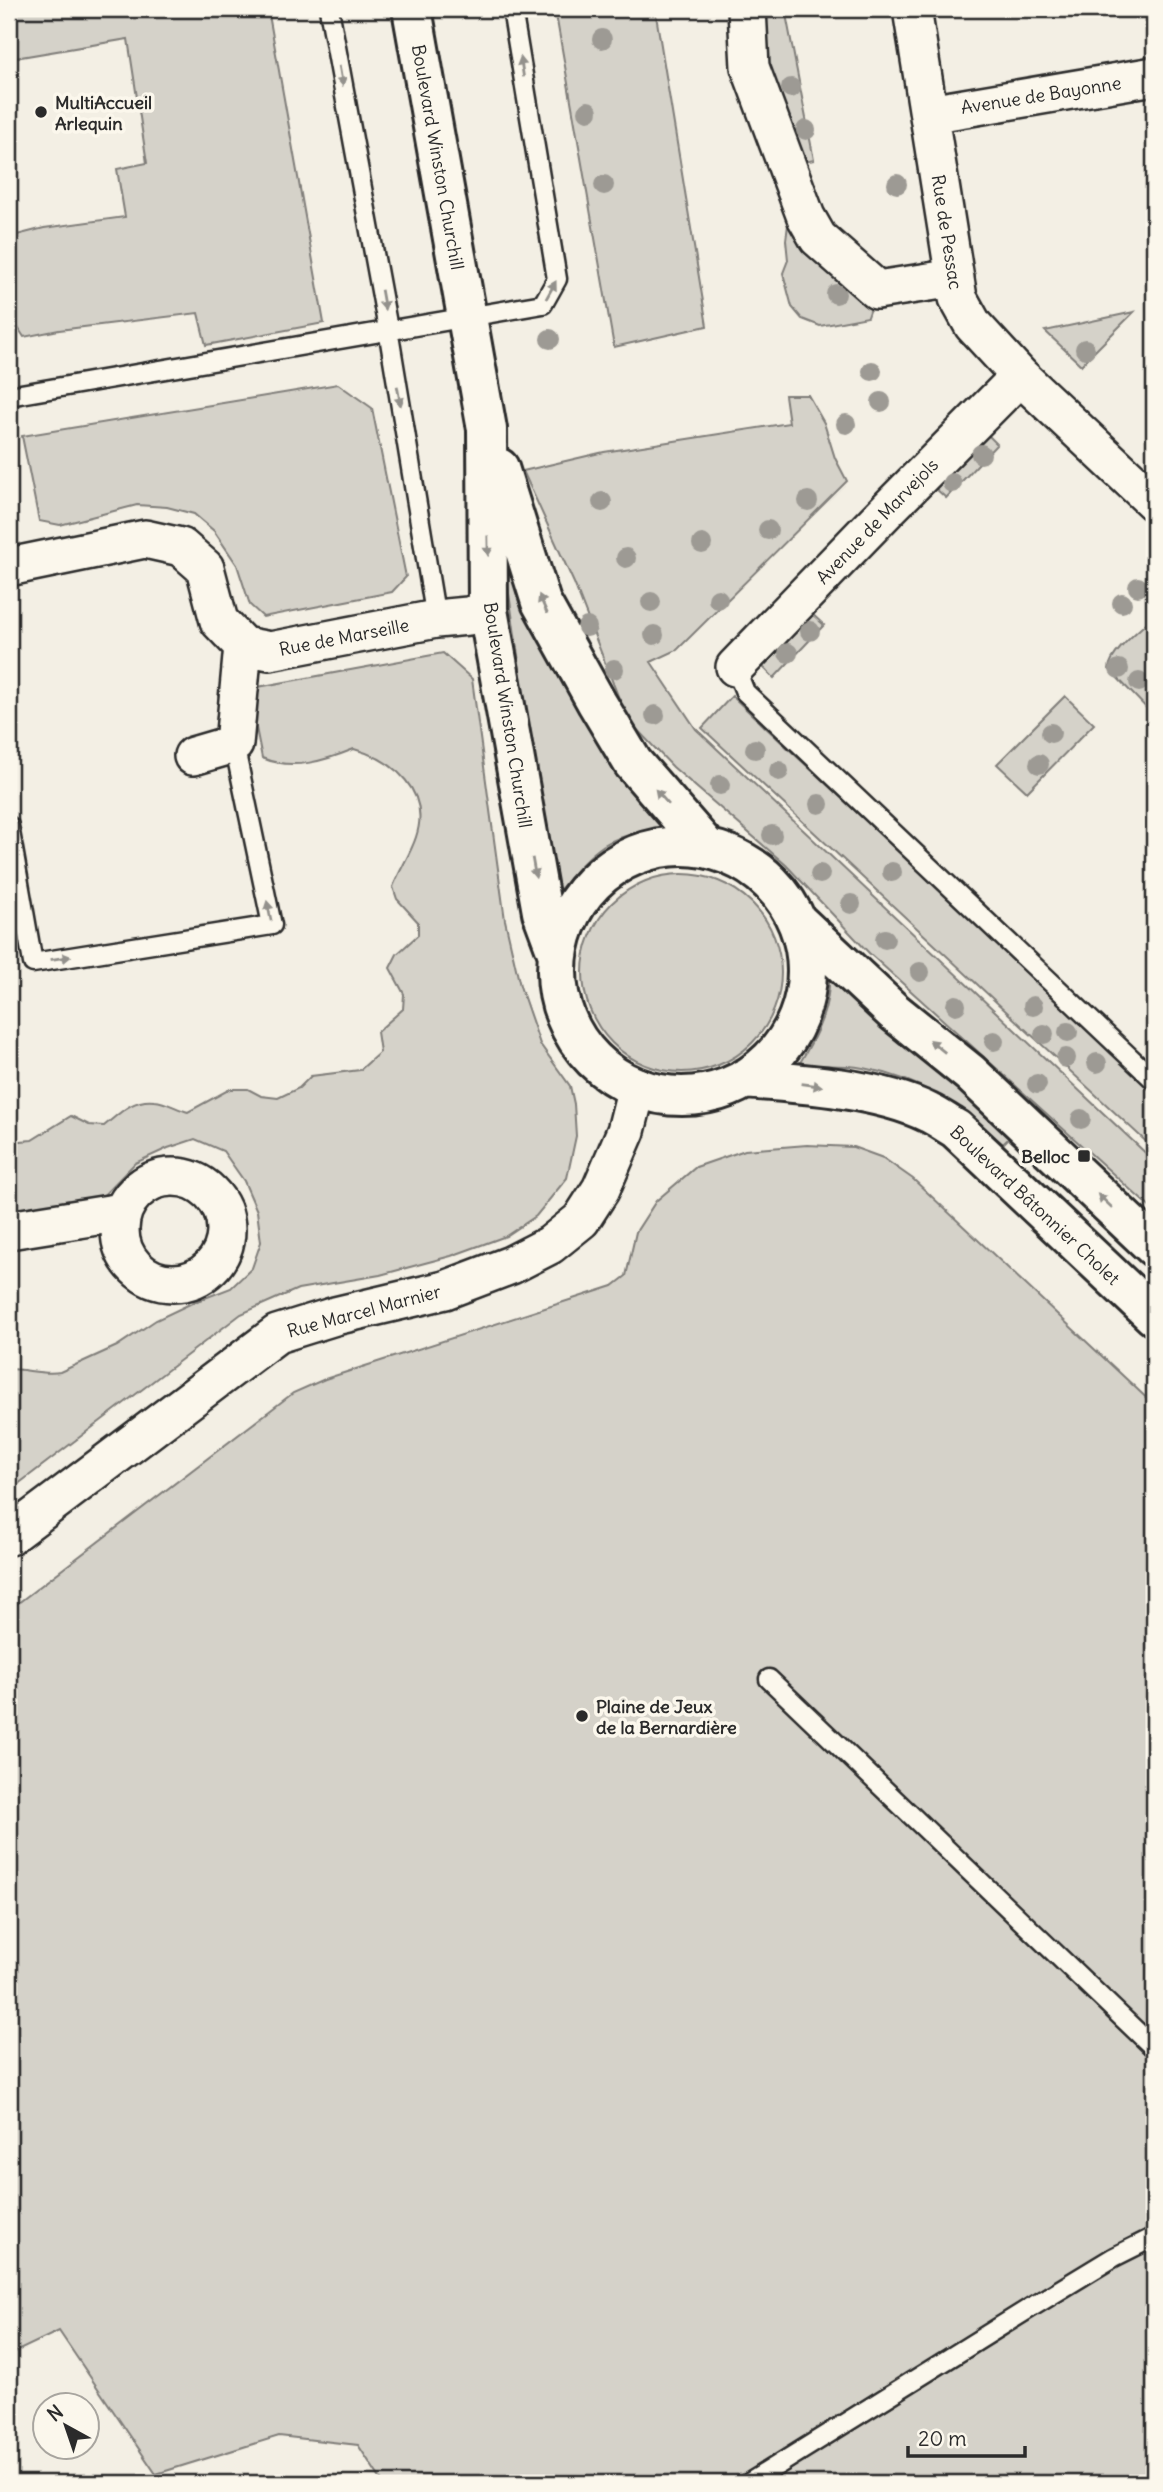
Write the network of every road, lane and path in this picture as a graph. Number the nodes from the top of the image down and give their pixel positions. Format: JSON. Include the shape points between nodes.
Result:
{"nodes":[{"id":1,"x":329,"y":9,"type":"edge"},
{"id":2,"x":412,"y":9,"type":"edge"},
{"id":3,"x":512,"y":9,"type":"edge"},
{"id":4,"x":747,"y":9,"type":"edge"},
{"id":5,"x":912,"y":9,"type":"edge"},
{"id":6,"x":1154,"y":76,"type":"edge"},
{"id":7,"x":929,"y":114,"type":"junction"},
{"id":8,"x":955,"y":278,"type":"junction"},
{"id":9,"x":467,"y":316,"type":"junction"},
{"id":10,"x":388,"y":329,"type":"junction"},
{"id":11,"x":1020,"y":376,"type":"junction"},
{"id":12,"x":9,"y":396,"type":"edge"},
{"id":13,"x":487,"y":429,"type":"junction"},
{"id":14,"x":1154,"y":502,"type":"edge"},
{"id":15,"x":9,"y":567,"type":"edge"},
{"id":16,"x":488,"y":610,"type":"junction"},
{"id":17,"x":436,"y":620,"type":"junction"},
{"id":18,"x":243,"y":646,"type":"junction"},
{"id":19,"x":735,"y":667,"type":"joint"},
{"id":20,"x":234,"y":744,"type":"junction"},
{"id":21,"x":193,"y":756,"type":"dead end"},
{"id":22,"x":9,"y":826,"type":"edge"},
{"id":23,"x":707,"y":848,"type":"junction"},
{"id":24,"x":797,"y":922,"type":"junction"},
{"id":25,"x":558,"y":955,"type":"junction"},
{"id":26,"x":744,"y":1079,"type":"junction"},
{"id":27,"x":1154,"y":1080,"type":"edge"},
{"id":28,"x":637,"y":1087,"type":"junction"},
{"id":29,"x":122,"y":1212,"type":"dead end"},
{"id":30,"x":9,"y":1230,"type":"edge"},
{"id":31,"x":1154,"y":1247,"type":"edge"},
{"id":32,"x":1154,"y":1316,"type":"edge"},
{"id":33,"x":9,"y":1536,"type":"edge"},
{"id":34,"x":769,"y":1679,"type":"dead end"},
{"id":35,"x":1154,"y":2048,"type":"edge"},
{"id":36,"x":1154,"y":2237,"type":"edge"},
{"id":37,"x":749,"y":2483,"type":"edge"}],
"edges":[{"from":1,"to":10,"type":"lane","one_way":true},
{"from":2,"to":9,"type":"street","name":"Boulevard Winston Churchill"},
{"from":9,"to":3,"type":"lane","one_way":true,"via":[[543,304],[557,279]]},
{"from":4,"to":8,"type":"street","via":[[750,67],[818,238],[877,290]]},
{"from":5,"to":7,"type":"street","name":"Rue de Pessac"},
{"from":6,"to":7,"type":"street","name":"Avenue de Bayonne"},
{"from":7,"to":8,"type":"street","name":"Rue de Pessac"},
{"from":8,"to":11,"type":"street","name":"Rue de Pessac","via":[[958,298],[973,325]]},
{"from":9,"to":10,"type":"lane"},
{"from":9,"to":13,"type":"street","name":"Boulevard Winston Churchill"},
{"from":10,"to":12,"type":"lane"},
{"from":10,"to":17,"type":"lane","one_way":true},
{"from":11,"to":14,"type":"street","name":"Rue de Pessac"},
{"from":11,"to":19,"type":"street","name":"Avenue de Marvejols"},
{"from":13,"to":16,"type":"street","name":"Boulevard Winston Churchill","one_way":true},
{"from":23,"to":13,"type":"street","name":"Boulevard Winston Churchill","one_way":true,"via":[[633,763],[541,602]]},
{"from":15,"to":18,"type":"street","via":[[145,539],[181,547],[205,568],[219,621]]},
{"from":16,"to":17,"type":"street","name":"Rue de Marseille"},
{"from":16,"to":25,"type":"street","name":"Boulevard Winston Churchill","one_way":true,"via":[[542,912]]},
{"from":17,"to":18,"type":"street","name":"Rue de Marseille","via":[[270,651]]},
{"from":18,"to":20,"type":"street"},
{"from":19,"to":27,"type":"lane","via":[[745,692]]},
{"from":20,"to":21,"type":"street"},
{"from":22,"to":20,"type":"lane","one_way":true,"via":[[33,963],[272,925]]},
{"from":23,"to":24,"type":"street","via":[[732,856],[765,877],[780,892]]},
{"from":23,"to":25,"type":"street","via":[[663,847],[639,853],[608,870],[573,910]]},
{"from":24,"to":26,"type":"street","via":[[807,982],[800,1010],[782,1046]]},
{"from":31,"to":24,"type":"street","one_way":true,"via":[[970,1073],[893,1011]]},
{"from":25,"to":28,"type":"street","via":[[560,999],[575,1035],[599,1065]]},
{"from":26,"to":28,"type":"street","via":[[689,1095]]},
{"from":26,"to":32,"type":"street","name":"Boulevard Bâtonnier Cholet","one_way":true,"via":[[865,1094],[928,1112],[956,1129]]},
{"from":28,"to":33,"type":"street","name":"Rue Marcel Marnier","via":[[626,1131],[601,1189],[581,1220],[550,1245],[445,1290],[277,1334]]},
{"from":29,"to":30,"type":"street"},
{"from":34,"to":35,"type":"lane"},
{"from":36,"to":37,"type":"lane","via":[[1030,2308]]}]}
